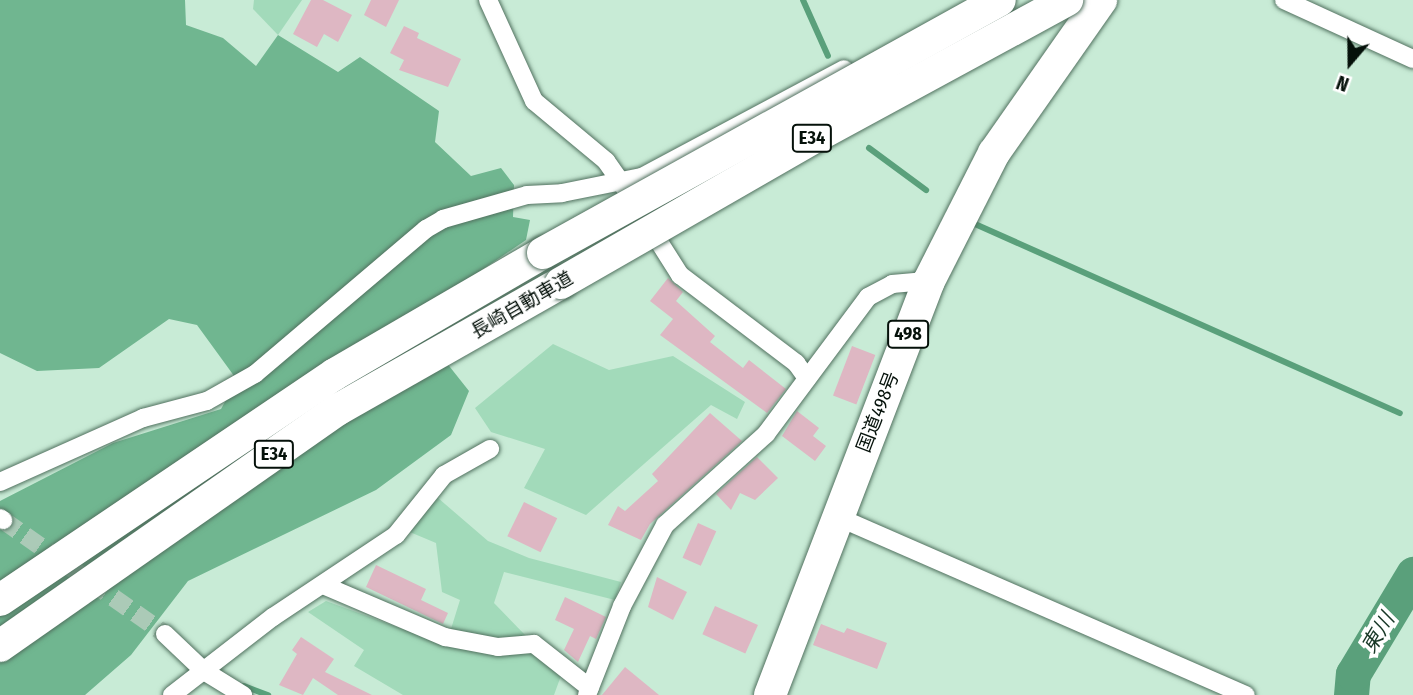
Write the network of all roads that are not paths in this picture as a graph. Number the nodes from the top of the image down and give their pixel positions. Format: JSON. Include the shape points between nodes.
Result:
{"nodes":[{"id":1,"x":488,"y":0,"type":"edge"},
{"id":2,"x":972,"y":0,"type":"edge"},
{"id":3,"x":1000,"y":0,"type":"edge"},
{"id":4,"x":1067,"y":0,"type":"edge"},
{"id":5,"x":1101,"y":0,"type":"edge"},
{"id":6,"x":1284,"y":0,"type":"edge"},
{"id":7,"x":1413,"y":59,"type":"edge"},
{"id":8,"x":619,"y":182,"type":"junction"},
{"id":9,"x":929,"y":281,"type":"junction"},
{"id":10,"x":807,"y":378,"type":"junction"},
{"id":11,"x":490,"y":449,"type":"dead end"},
{"id":12,"x":0,"y":482,"type":"edge"},
{"id":13,"x":838,"y":517,"type":"junction"},
{"id":14,"x":323,"y":585,"type":"junction"},
{"id":15,"x":0,"y":600,"type":"edge"},
{"id":16,"x":165,"y":634,"type":"tunnel mouth"},
{"id":17,"x":0,"y":646,"type":"edge"},
{"id":18,"x":204,"y":671,"type":"junction"},
{"id":19,"x":589,"y":692,"type":"edge"},
{"id":20,"x":173,"y":695,"type":"edge"},
{"id":21,"x":243,"y":695,"type":"edge"},
{"id":22,"x":770,"y":695,"type":"edge"},
{"id":23,"x":1246,"y":695,"type":"edge"}],
"edges":[{"from":1,"to":8,"type":"street","via":[[534,100],[606,160]]},
{"from":2,"to":8,"type":"street","via":[[642,177]]},
{"from":3,"to":15,"type":"highway","name":"長崎自動車道","number":"E34","bridge":true,"via":[[543,253],[335,374]]},
{"from":4,"to":17,"type":"highway","name":"長崎自動車道","number":"E34","bridge":true,"via":[[815,137],[339,409]]},
{"from":5,"to":9,"type":"highway","name":"国道498号","number":"498","via":[[993,153]]},
{"from":6,"to":7,"type":"street"},
{"from":8,"to":10,"type":"street","via":[[681,275],[796,363]]},
{"from":8,"to":12,"type":"street","via":[[562,193],[527,194],[443,219],[255,374],[207,401],[143,418]]},
{"from":9,"to":10,"type":"street","via":[[892,284],[868,297]]},
{"from":9,"to":13,"type":"highway","name":"国道498号","number":"498"},
{"from":10,"to":19,"type":"street","via":[[766,434],[665,525],[652,544]]},
{"from":11,"to":14,"type":"street","via":[[444,475],[396,535]]},
{"from":13,"to":22,"type":"highway","name":"国道498号","number":"498"},
{"from":13,"to":23,"type":"street"},
{"from":14,"to":18,"type":"street"},
{"from":14,"to":19,"type":"street","via":[[446,637],[498,647],[534,645]]},
{"from":16,"to":18,"type":"street"},
{"from":18,"to":20,"type":"street"},
{"from":18,"to":21,"type":"street"}]}
